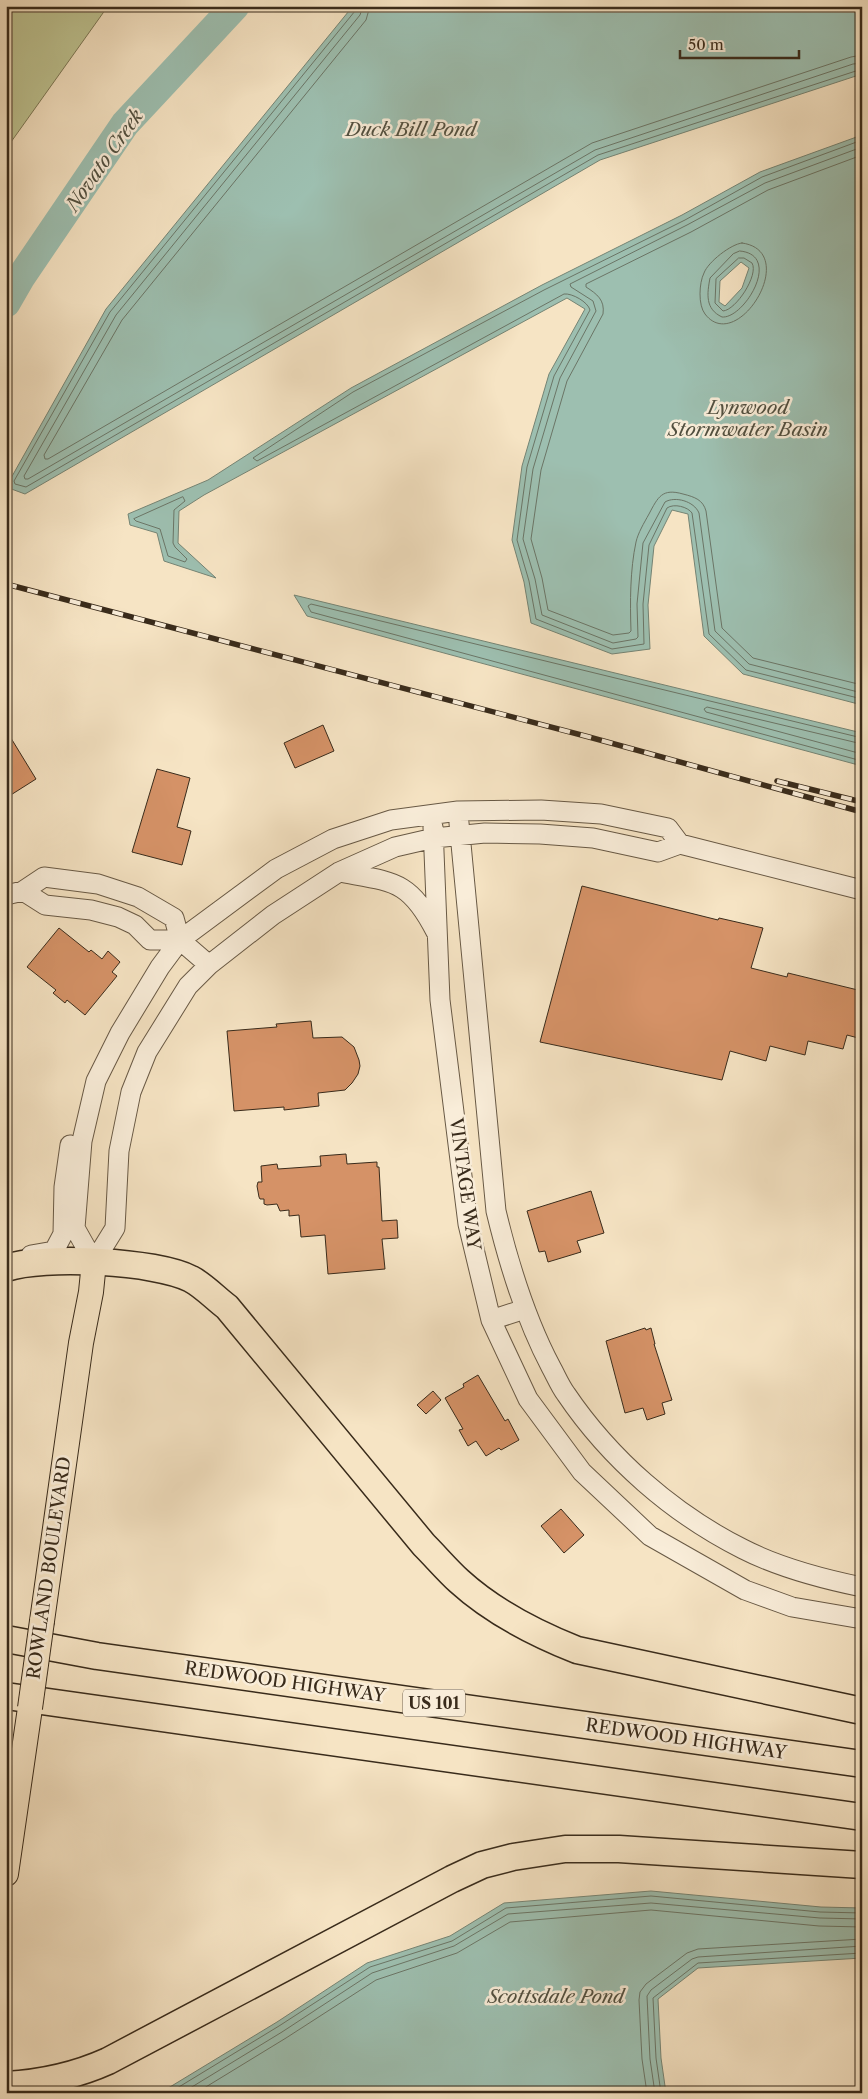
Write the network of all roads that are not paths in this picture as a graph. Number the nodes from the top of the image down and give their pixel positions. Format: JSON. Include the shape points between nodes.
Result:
{"nodes":[{"id":1,"x":458,"y":811,"type":"junction"},
{"id":2,"x":431,"y":815,"type":"junction"},
{"id":3,"x":460,"y":835,"type":"junction"},
{"id":4,"x":434,"y":838,"type":"junction"},
{"id":5,"x":680,"y":844,"type":"junction"},
{"id":6,"x":339,"y":872,"type":"junction"},
{"id":7,"x":862,"y":890,"type":"edge"},
{"id":8,"x":14,"y":893,"type":"edge"},
{"id":9,"x":438,"y":936,"type":"junction"},
{"id":10,"x":180,"y":940,"type":"junction"},
{"id":11,"x":209,"y":965,"type":"junction"},
{"id":12,"x":85,"y":1129,"type":"junction"},
{"id":13,"x":94,"y":1262,"type":"junction"},
{"id":14,"x":14,"y":1266,"type":"edge"},
{"id":15,"x":525,"y":1309,"type":"junction"},
{"id":16,"x":491,"y":1320,"type":"junction"},
{"id":17,"x":862,"y":1587,"type":"edge"},
{"id":18,"x":862,"y":1619,"type":"edge"},
{"id":19,"x":6,"y":1639,"type":"edge"},
{"id":20,"x":6,"y":1696,"type":"edge"},
{"id":21,"x":862,"y":1711,"type":"edge"},
{"id":22,"x":862,"y":1764,"type":"edge"},
{"id":23,"x":862,"y":1817,"type":"edge"},
{"id":24,"x":862,"y":1865,"type":"edge"},
{"id":25,"x":6,"y":1874,"type":"edge"},
{"id":26,"x":6,"y":2085,"type":"edge"}],
"edges":[{"from":1,"to":2,"type":"street"},
{"from":1,"to":3,"type":"street","name":"VINTAGE WAY"},
{"from":1,"to":5,"type":"street","via":[[541,810],[601,814],[668,828]]},
{"from":2,"to":4,"type":"street","name":"VINTAGE WAY"},
{"from":2,"to":10,"type":"street","via":[[391,820],[333,839],[276,869]]},
{"from":3,"to":4,"type":"street","name":"ROWLAND BOULEVARD"},
{"from":3,"to":5,"type":"street","name":"ROWLAND BOULEVARD","via":[[540,834],[592,838],[658,852]]},
{"from":3,"to":15,"type":"street","name":"VINTAGE WAY","via":[[496,1211],[510,1269]]},
{"from":4,"to":6,"type":"street","name":"ROWLAND BOULEVARD","via":[[394,847]]},
{"from":4,"to":9,"type":"street","name":"VINTAGE WAY"},
{"from":5,"to":7,"type":"street"},
{"from":6,"to":9,"type":"street","via":[[388,881],[408,892],[425,911]]},
{"from":6,"to":11,"type":"street","name":"ROWLAND BOULEVARD","via":[[273,915]]},
{"from":8,"to":10,"type":"street","via":[[45,905],[91,910],[118,917],[135,925],[150,940]]},
{"from":8,"to":10,"type":"street","via":[[44,877],[98,884],[138,897],[174,918]]},
{"from":9,"to":16,"type":"street","name":"VINTAGE WAY","via":[[440,1000],[468,1224]]},
{"from":10,"to":11,"type":"street"},
{"from":10,"to":12,"type":"street","via":[[120,1033],[96,1081]]},
{"from":11,"to":13,"type":"street","name":"ROWLAND BOULEVARD","via":[[188,986],[147,1052],[131,1092],[119,1152],[115,1228]]},
{"from":12,"to":13,"type":"street","via":[[75,1228]]},
{"from":12,"to":14,"type":"street","via":[[69,1146],[63,1234],[54,1251],[28,1256]]},
{"from":13,"to":14,"type":"highway","via":[[47,1260]]},
{"from":13,"to":21,"type":"highway","via":[[160,1268],[191,1279],[227,1307],[431,1552],[459,1581],[536,1634],[577,1650]]},
{"from":13,"to":25,"type":"main road","name":"ROWLAND BOULEVARD","bridge":true},
{"from":15,"to":16,"type":"street"},
{"from":15,"to":17,"type":"street","name":"VINTAGE WAY","via":[[565,1394],[618,1459],[674,1506],[744,1549],[821,1579]]},
{"from":16,"to":18,"type":"street","name":"VINTAGE WAY","via":[[528,1399],[582,1472],[650,1536],[745,1590],[792,1607]]},
{"from":19,"to":22,"type":"highway","name":"REDWOOD HIGHWAY","number":"US 101","via":[[97,1656]]},
{"from":20,"to":23,"type":"highway"},
{"from":24,"to":26,"type":"highway","via":[[619,1850],[565,1850],[513,1857],[482,1865],[452,1879],[108,2061],[85,2071]]}]}
